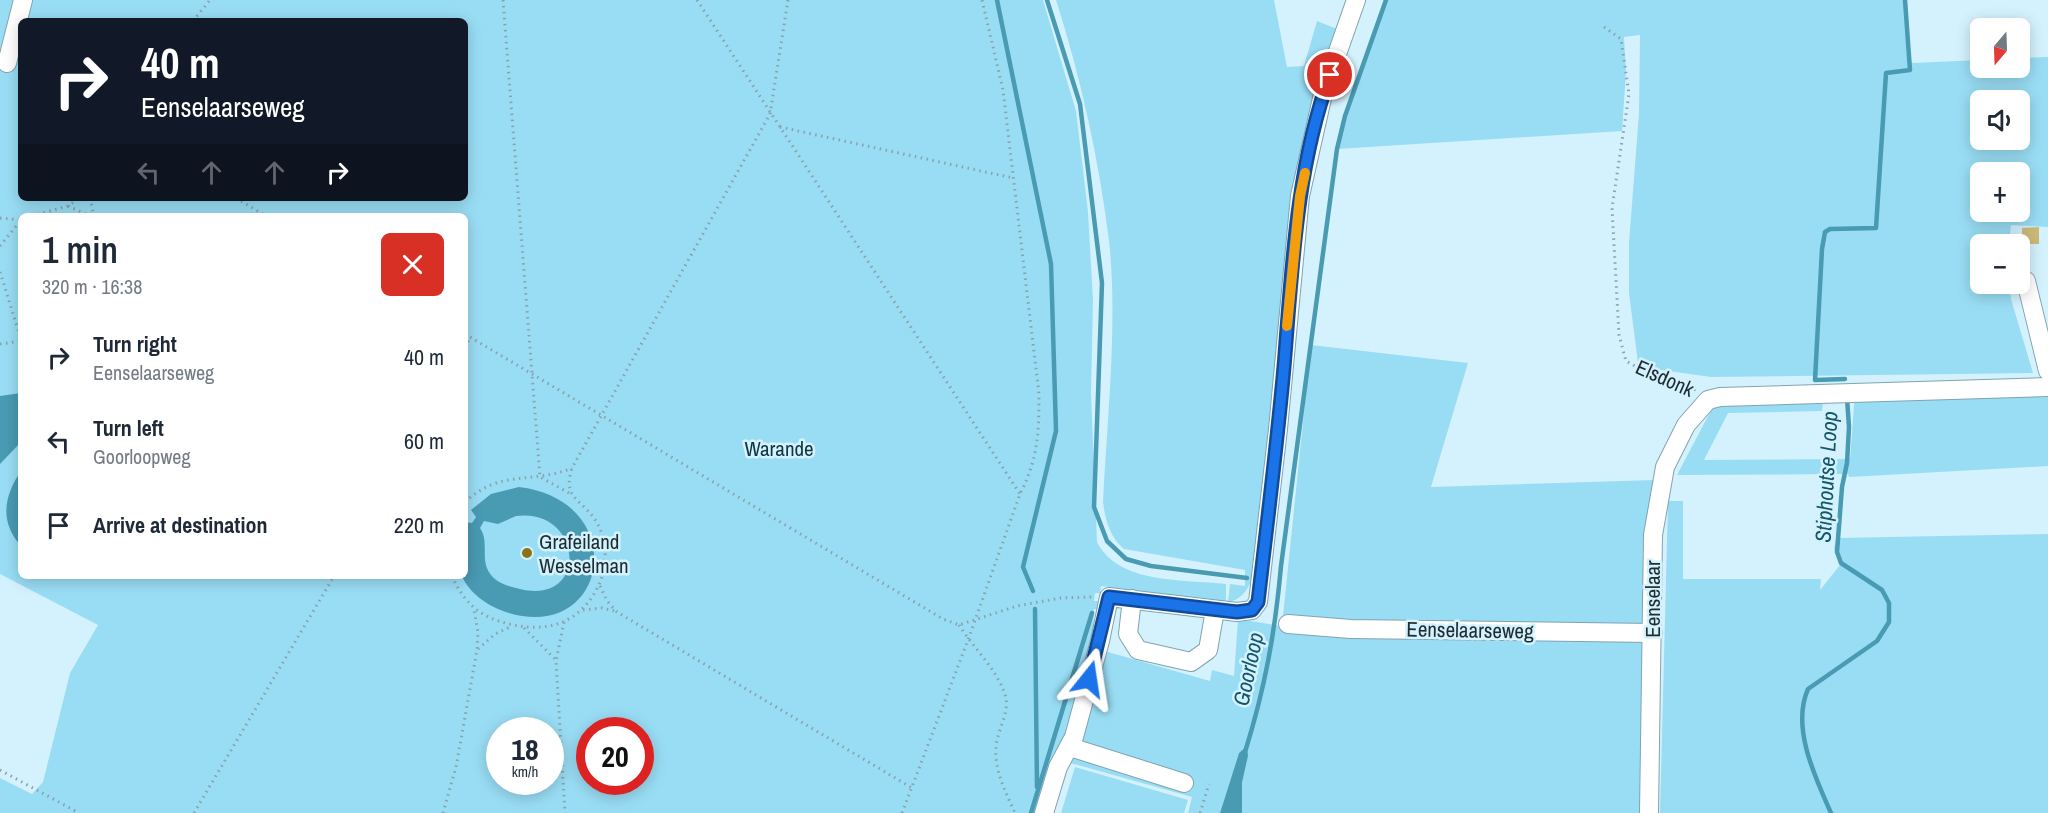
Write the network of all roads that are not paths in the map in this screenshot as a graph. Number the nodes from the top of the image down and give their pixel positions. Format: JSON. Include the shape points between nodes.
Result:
{"nodes":[{"id":1,"x":24,"y":0,"type":"edge"},
{"id":2,"x":1356,"y":0,"type":"edge"},
{"id":3,"x":20,"y":18,"type":"edge"},
{"id":4,"x":18,"y":26,"type":"edge"},
{"id":5,"x":9,"y":64,"type":"edge"},
{"id":6,"x":2029,"y":294,"type":"edge"},
{"id":7,"x":2048,"y":371,"type":"edge"},
{"id":8,"x":2048,"y":387,"type":"edge"},
{"id":9,"x":1708,"y":400,"type":"joint"},
{"id":10,"x":1132,"y":598,"type":"junction"},
{"id":11,"x":1215,"y":610,"type":"junction"},
{"id":12,"x":1288,"y":624,"type":"dead end"},
{"id":13,"x":1653,"y":633,"type":"junction"},
{"id":14,"x":1070,"y":747,"type":"junction"},
{"id":15,"x":1184,"y":783,"type":"dead end"},
{"id":16,"x":1044,"y":813,"type":"edge"},
{"id":17,"x":1649,"y":813,"type":"edge"}],
"edges":[{"from":1,"to":3,"type":"street"},
{"from":2,"to":11,"type":"street","via":[[1323,94],[1300,196],[1258,602],[1252,610]]},
{"from":4,"to":5,"type":"street"},
{"from":6,"to":7,"type":"street"},
{"from":8,"to":9,"type":"street","name":"Elsdonk"},
{"from":9,"to":13,"type":"street","name":"Eenselaar","via":[[1686,424],[1665,467],[1653,534]]},
{"from":10,"to":11,"type":"street"},
{"from":10,"to":11,"type":"street","via":[[1128,634],[1138,650],[1191,662],[1208,650]]},
{"from":10,"to":14,"type":"street","via":[[1109,597]]},
{"from":12,"to":13,"type":"street","name":"Eenselaarseweg","via":[[1351,629]]},
{"from":13,"to":17,"type":"street","name":"Eenselaar"},
{"from":14,"to":15,"type":"street"},
{"from":14,"to":16,"type":"street","via":[[1058,767]]}]}
